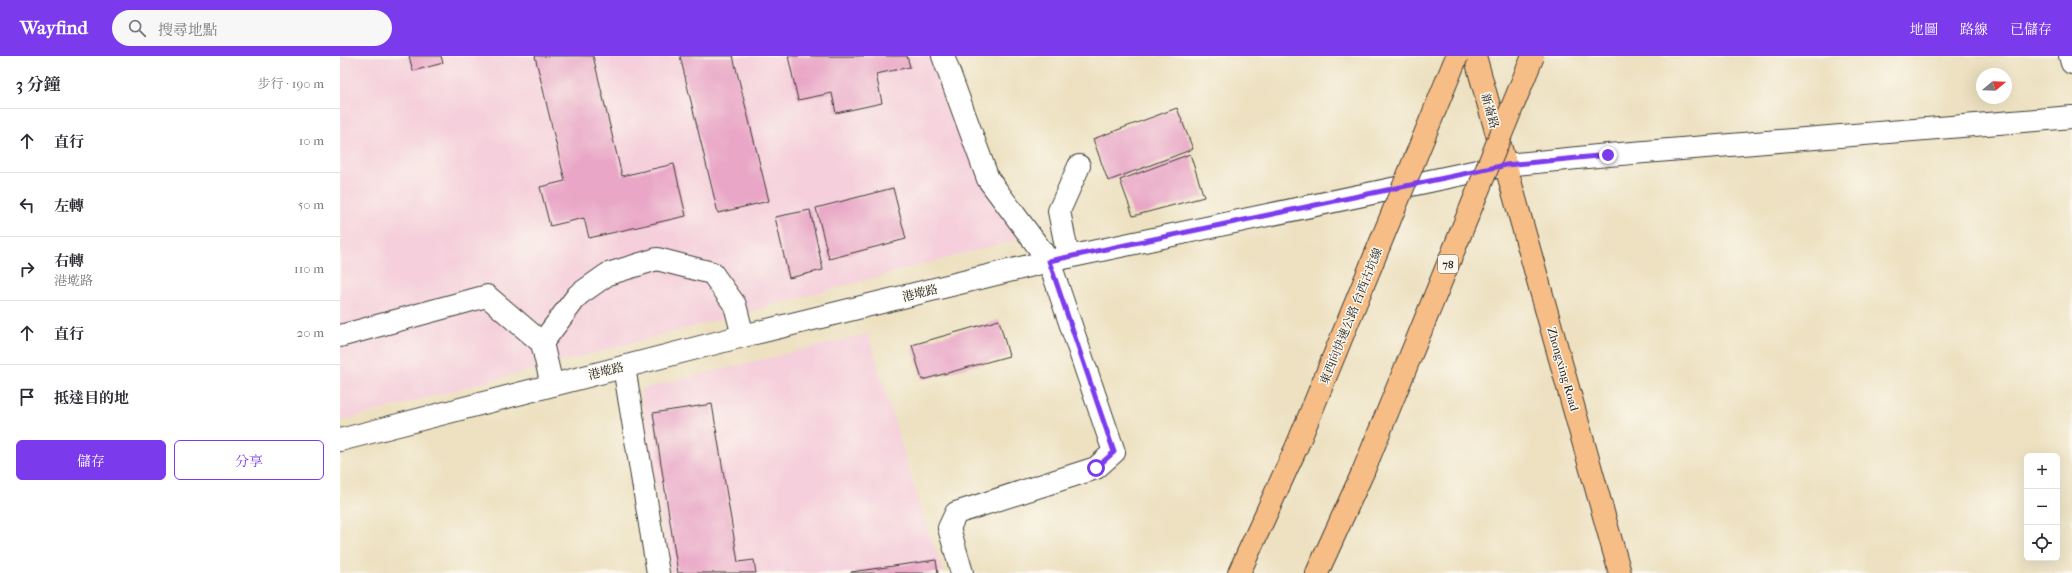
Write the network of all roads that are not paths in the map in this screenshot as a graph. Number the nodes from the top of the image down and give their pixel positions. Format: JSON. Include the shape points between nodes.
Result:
{"nodes":[{"id":1,"x":943,"y":56,"type":"edge"},
{"id":2,"x":1457,"y":56,"type":"edge"},
{"id":3,"x":1475,"y":56,"type":"edge"},
{"id":4,"x":1533,"y":56,"type":"edge"},
{"id":5,"x":2070,"y":56,"type":"edge"},
{"id":6,"x":2072,"y":63,"type":"edge"},
{"id":7,"x":2072,"y":117,"type":"edge"},
{"id":8,"x":1506,"y":165,"type":"junction"},
{"id":9,"x":1079,"y":166,"type":"dead end"},
{"id":10,"x":1058,"y":259,"type":"junction"},
{"id":11,"x":340,"y":336,"type":"edge"},
{"id":12,"x":743,"y":336,"type":"junction"},
{"id":13,"x":542,"y":342,"type":"junction"},
{"id":14,"x":624,"y":367,"type":"junction"},
{"id":15,"x":552,"y":385,"type":"junction"},
{"id":16,"x":340,"y":440,"type":"edge"},
{"id":17,"x":658,"y":573,"type":"edge"},
{"id":18,"x":962,"y":573,"type":"edge"},
{"id":19,"x":1239,"y":573,"type":"edge"},
{"id":20,"x":1317,"y":573,"type":"edge"},
{"id":21,"x":1620,"y":573,"type":"edge"}],
"edges":[{"from":1,"to":10,"type":"street","via":[[988,179]]},
{"from":2,"to":19,"type":"main road","name":"東西向快速公路 台西古坑線","bridge":true,"via":[[1297,446]]},
{"from":3,"to":8,"type":"main road","name":"新崙路"},
{"from":4,"to":20,"type":"main road","number":"78","bridge":true,"via":[[1363,472]]},
{"from":5,"to":6,"type":"street"},
{"from":7,"to":8,"type":"street","name":"港墘路"},
{"from":8,"to":10,"type":"street","name":"港墘路"},
{"from":8,"to":21,"type":"main road","name":"Zhongxing Road"},
{"from":9,"to":10,"type":"street","via":[[1059,211]]},
{"from":10,"to":12,"type":"street","name":"港墘路"},
{"from":10,"to":18,"type":"street","via":[[1114,452],[1096,468],[956,513],[949,528]]},
{"from":11,"to":13,"type":"street","via":[[487,296]]},
{"from":12,"to":13,"type":"street","via":[[736,305],[712,273],[657,259],[608,274],[578,295]]},
{"from":12,"to":14,"type":"street","name":"港墘路"},
{"from":13,"to":15,"type":"street"},
{"from":14,"to":15,"type":"street","name":"港墘路"},
{"from":14,"to":17,"type":"street"},
{"from":15,"to":16,"type":"street","name":"港墘路"}]}
